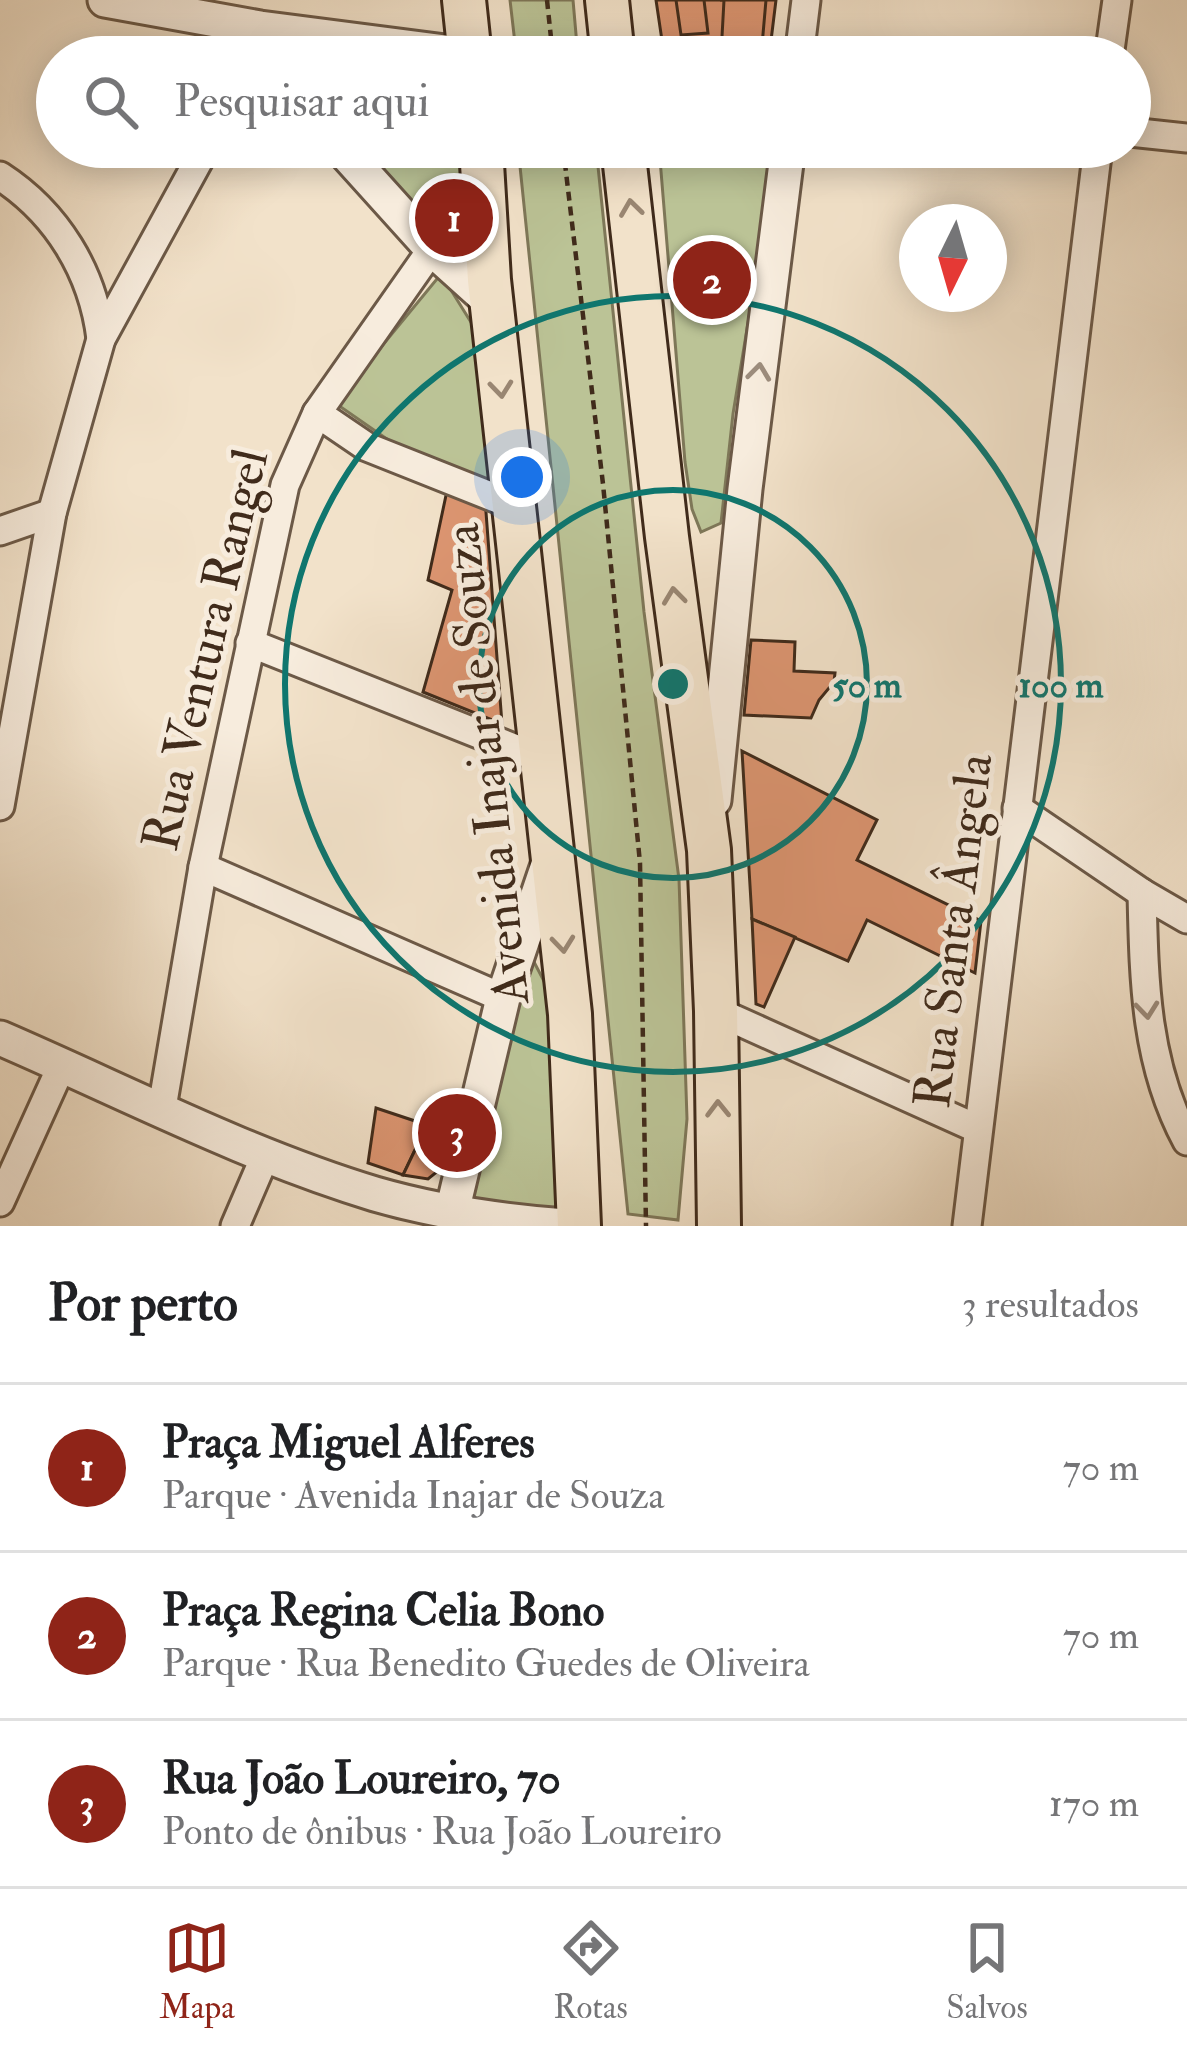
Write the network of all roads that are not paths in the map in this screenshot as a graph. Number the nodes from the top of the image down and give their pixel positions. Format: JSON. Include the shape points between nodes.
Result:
{"nodes":[{"id":1,"x":105,"y":0,"type":"edge"},
{"id":2,"x":464,"y":0,"type":"edge"},
{"id":3,"x":607,"y":0,"type":"edge"},
{"id":4,"x":806,"y":0,"type":"edge"},
{"id":5,"x":1117,"y":0,"type":"edge"},
{"id":6,"x":215,"y":11,"type":"edge"},
{"id":7,"x":242,"y":36,"type":"edge"},
{"id":8,"x":471,"y":36,"type":"edge"},
{"id":9,"x":611,"y":36,"type":"edge"},
{"id":10,"x":802,"y":36,"type":"edge"},
{"id":11,"x":1112,"y":36,"type":"edge"},
{"id":12,"x":1151,"y":134,"type":"edge"},
{"id":13,"x":1187,"y":138,"type":"edge"},
{"id":14,"x":195,"y":168,"type":"edge"},
{"id":15,"x":359,"y":168,"type":"edge"},
{"id":16,"x":483,"y":168,"type":"edge"},
{"id":17,"x":624,"y":168,"type":"edge"},
{"id":18,"x":785,"y":168,"type":"edge"},
{"id":19,"x":1095,"y":168,"type":"edge"},
{"id":20,"x":0,"y":176,"type":"edge"},
{"id":21,"x":432,"y":249,"type":"junction"},
{"id":22,"x":493,"y":304,"type":"junction"},
{"id":23,"x":101,"y":339,"type":"junction"},
{"id":24,"x":317,"y":413,"type":"junction"},
{"id":25,"x":513,"y":505,"type":"junction"},
{"id":26,"x":52,"y":513,"type":"junction"},
{"id":27,"x":0,"y":531,"type":"edge"},
{"id":28,"x":250,"y":643,"type":"junction"},
{"id":29,"x":544,"y":760,"type":"junction"},
{"id":30,"x":3,"y":774,"type":"edge"},
{"id":31,"x":0,"y":806,"type":"edge"},
{"id":32,"x":1017,"y":808,"type":"junction"},
{"id":33,"x":554,"y":847,"type":"junction"},
{"id":34,"x":709,"y":850,"type":"junction"},
{"id":35,"x":202,"y":867,"type":"junction"},
{"id":36,"x":1142,"y":893,"type":"junction"},
{"id":37,"x":1187,"y":919,"type":"edge"},
{"id":38,"x":503,"y":998,"type":"junction"},
{"id":39,"x":716,"y":1011,"type":"junction"},
{"id":40,"x":0,"y":1038,"type":"edge"},
{"id":41,"x":62,"y":1065,"type":"junction"},
{"id":42,"x":162,"y":1108,"type":"junction"},
{"id":43,"x":978,"y":1129,"type":"junction"},
{"id":44,"x":1187,"y":1142,"type":"edge"},
{"id":45,"x":266,"y":1154,"type":"junction"},
{"id":46,"x":0,"y":1202,"type":"edge"},
{"id":47,"x":452,"y":1212,"type":"junction"},
{"id":48,"x":501,"y":1223,"type":"edge"},
{"id":49,"x":236,"y":1226,"type":"edge"},
{"id":50,"x":565,"y":1226,"type":"edge"},
{"id":51,"x":579,"y":1226,"type":"edge"},
{"id":52,"x":719,"y":1226,"type":"edge"},
{"id":53,"x":967,"y":1226,"type":"edge"}],
"edges":[{"from":1,"to":6,"type":"street"},
{"from":2,"to":8,"type":"main road"},
{"from":3,"to":9,"type":"main road"},
{"from":4,"to":10,"type":"street"},
{"from":5,"to":11,"type":"street"},
{"from":6,"to":7,"type":"street"},
{"from":12,"to":13,"type":"street"},
{"from":14,"to":23,"type":"street"},
{"from":15,"to":21,"type":"street"},
{"from":16,"to":22,"type":"main road","name":"Avenida Inajar de Souza"},
{"from":34,"to":17,"type":"main road","one_way":true},
{"from":34,"to":18,"type":"street","one_way":true},
{"from":19,"to":32,"type":"street","name":"Rua Santa Ângela"},
{"from":20,"to":23,"type":"street","via":[[53,224],[82,268]]},
{"from":21,"to":22,"type":"street"},
{"from":21,"to":24,"type":"street","name":"Rua Ventura Rangel"},
{"from":22,"to":25,"type":"main road","name":"Avenida Inajar de Souza","one_way":true},
{"from":23,"to":26,"type":"street"},
{"from":24,"to":25,"type":"street","via":[[367,447]]},
{"from":24,"to":28,"type":"street","name":"Rua Ventura Rangel","via":[[285,485]]},
{"from":25,"to":29,"type":"main road","name":"Avenida Inajar de Souza"},
{"from":26,"to":27,"type":"street"},
{"from":26,"to":30,"type":"street"},
{"from":28,"to":29,"type":"street"},
{"from":28,"to":35,"type":"street","name":"Rua Ventura Rangel"},
{"from":29,"to":33,"type":"main road","name":"Avenida Inajar de Souza"},
{"from":30,"to":31,"type":"street"},
{"from":32,"to":36,"type":"street"},
{"from":32,"to":43,"type":"street","name":"Rua Santa Ângela"},
{"from":33,"to":38,"type":"street"},
{"from":33,"to":51,"type":"main road","name":"Avenida Inajar de Souza","one_way":true},
{"from":34,"to":39,"type":"main road"},
{"from":35,"to":38,"type":"street"},
{"from":35,"to":42,"type":"street","name":"Rua Ventura Rangel"},
{"from":36,"to":37,"type":"street"},
{"from":36,"to":44,"type":"street","one_way":true,"via":[[1153,1055]]},
{"from":38,"to":47,"type":"street"},
{"from":39,"to":43,"type":"street"},
{"from":52,"to":39,"type":"main road","one_way":true},
{"from":40,"to":41,"type":"street"},
{"from":41,"to":42,"type":"street"},
{"from":41,"to":46,"type":"street"},
{"from":42,"to":45,"type":"street"},
{"from":43,"to":53,"type":"street","name":"Rua Santa Ângela"},
{"from":45,"to":47,"type":"street","via":[[374,1194]]},
{"from":45,"to":49,"type":"street"},
{"from":47,"to":48,"type":"street"},
{"from":48,"to":50,"type":"street"}]}
